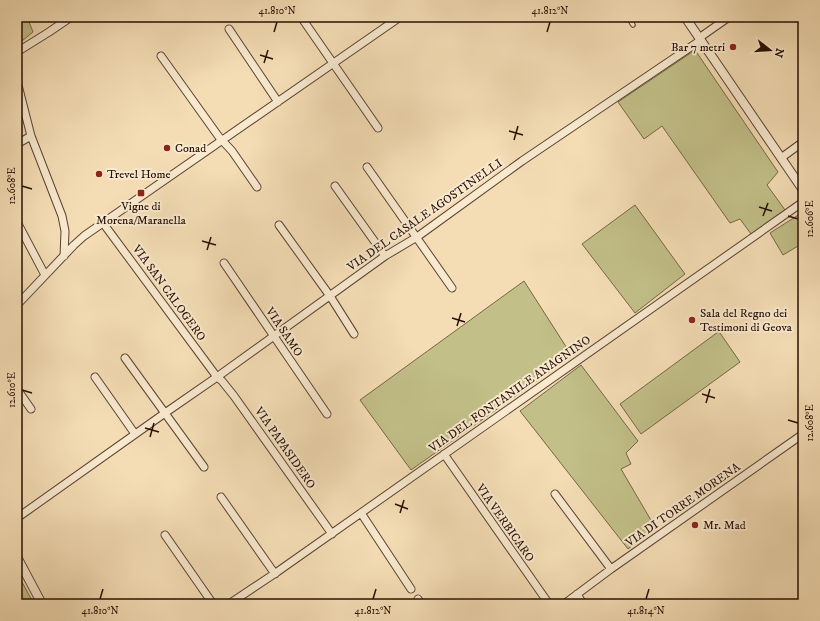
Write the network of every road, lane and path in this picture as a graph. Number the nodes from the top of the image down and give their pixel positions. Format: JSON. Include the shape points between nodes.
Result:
{"nodes":[{"id":1,"x":71,"y":17,"type":"edge"},
{"id":2,"x":300,"y":17,"type":"edge"},
{"id":3,"x":400,"y":17,"type":"edge"},
{"id":4,"x":628,"y":17,"type":"edge"},
{"id":5,"x":685,"y":17,"type":"edge"},
{"id":6,"x":729,"y":17,"type":"edge"},
{"id":7,"x":633,"y":25,"type":"dead end"},
{"id":8,"x":229,"y":29,"type":"dead end"},
{"id":9,"x":700,"y":39,"type":"junction"},
{"id":10,"x":17,"y":52,"type":"edge"},
{"id":11,"x":161,"y":56,"type":"dead end"},
{"id":12,"x":333,"y":63,"type":"junction"},
{"id":13,"x":17,"y":81,"type":"edge"},
{"id":14,"x":278,"y":102,"type":"junction"},
{"id":15,"x":378,"y":128,"type":"dead end"},
{"id":16,"x":31,"y":136,"type":"junction"},
{"id":17,"x":222,"y":140,"type":"junction"},
{"id":18,"x":803,"y":142,"type":"edge"},
{"id":19,"x":17,"y":144,"type":"edge"},
{"id":20,"x":781,"y":158,"type":"junction"},
{"id":21,"x":367,"y":167,"type":"dead end"},
{"id":22,"x":335,"y":186,"type":"dead end"},
{"id":23,"x":257,"y":188,"type":"dead end"},
{"id":24,"x":803,"y":190,"type":"edge"},
{"id":25,"x":803,"y":202,"type":"edge"},
{"id":26,"x":17,"y":222,"type":"edge"},
{"id":27,"x":103,"y":222,"type":"junction"},
{"id":28,"x":279,"y":225,"type":"dead end"},
{"id":29,"x":417,"y":237,"type":"junction"},
{"id":30,"x":64,"y":256,"type":"junction"},
{"id":31,"x":385,"y":256,"type":"junction"},
{"id":32,"x":224,"y":263,"type":"dead end"},
{"id":33,"x":46,"y":275,"type":"junction"},
{"id":34,"x":452,"y":288,"type":"dead end"},
{"id":35,"x":330,"y":296,"type":"junction"},
{"id":36,"x":17,"y":305,"type":"edge"},
{"id":37,"x":354,"y":334,"type":"dead end"},
{"id":38,"x":273,"y":336,"type":"junction"},
{"id":39,"x":125,"y":358,"type":"dead end"},
{"id":40,"x":95,"y":377,"type":"dead end"},
{"id":41,"x":217,"y":377,"type":"junction"},
{"id":42,"x":17,"y":389,"type":"edge"},
{"id":43,"x":31,"y":409,"type":"dead end"},
{"id":44,"x":164,"y":413,"type":"junction"},
{"id":45,"x":327,"y":414,"type":"dead end"},
{"id":46,"x":135,"y":434,"type":"junction"},
{"id":47,"x":803,"y":434,"type":"edge"},
{"id":48,"x":444,"y":454,"type":"junction"},
{"id":49,"x":204,"y":467,"type":"dead end"},
{"id":50,"x":555,"y":494,"type":"dead end"},
{"id":51,"x":221,"y":497,"type":"dead end"},
{"id":52,"x":361,"y":513,"type":"junction"},
{"id":53,"x":17,"y":518,"type":"edge"},
{"id":54,"x":332,"y":534,"type":"junction"},
{"id":55,"x":165,"y":535,"type":"dead end"},
{"id":56,"x":17,"y":557,"type":"edge"},
{"id":57,"x":611,"y":569,"type":"junction"},
{"id":58,"x":275,"y":574,"type":"junction"},
{"id":59,"x":411,"y":589,"type":"dead end"},
{"id":60,"x":577,"y":594,"type":"junction"},
{"id":61,"x":42,"y":604,"type":"edge"},
{"id":62,"x":213,"y":604,"type":"edge"},
{"id":63,"x":229,"y":604,"type":"edge"},
{"id":64,"x":549,"y":604,"type":"edge"},
{"id":65,"x":564,"y":604,"type":"edge"},
{"id":66,"x":583,"y":604,"type":"edge"}],
"edges":[{"from":1,"to":10,"type":"street"},
{"from":2,"to":12,"type":"street"},
{"from":3,"to":12,"type":"street"},
{"from":4,"to":7,"type":"lane"},
{"from":5,"to":9,"type":"street"},
{"from":6,"to":9,"type":"street","name":"VIA DEL CASALE AGOSTINELLI"},
{"from":8,"to":14,"type":"street"},
{"from":9,"to":20,"type":"street"},
{"from":9,"to":29,"type":"street","name":"VIA DEL CASALE AGOSTINELLI","via":[[522,160]]},
{"from":11,"to":17,"type":"street"},
{"from":12,"to":14,"type":"street"},
{"from":12,"to":15,"type":"street"},
{"from":13,"to":16,"type":"street"},
{"from":14,"to":17,"type":"street"},
{"from":16,"to":19,"type":"street"},
{"from":16,"to":30,"type":"street","via":[[62,216],[65,232]]},
{"from":17,"to":23,"type":"street"},
{"from":17,"to":27,"type":"street"},
{"from":18,"to":20,"type":"street"},
{"from":20,"to":24,"type":"street"},
{"from":21,"to":29,"type":"street"},
{"from":22,"to":31,"type":"street"},
{"from":25,"to":48,"type":"street","name":"VIA DEL FONTANILE ANAGNINO"},
{"from":26,"to":33,"type":"street"},
{"from":27,"to":30,"type":"street"},
{"from":27,"to":41,"type":"street","name":"VIA SAN CALOGERO"},
{"from":28,"to":35,"type":"street"},
{"from":29,"to":31,"type":"street","name":"VIA DEL CASALE AGOSTINELLI"},
{"from":29,"to":34,"type":"street"},
{"from":30,"to":33,"type":"street"},
{"from":31,"to":35,"type":"street","name":"VIA DEL CASALE AGOSTINELLI"},
{"from":32,"to":38,"type":"street","name":"VIA SAMO"},
{"from":33,"to":36,"type":"street"},
{"from":35,"to":37,"type":"street"},
{"from":35,"to":38,"type":"street","name":"VIA DEL CASALE AGOSTINELLI"},
{"from":38,"to":41,"type":"street","name":"VIA DEL CASALE AGOSTINELLI"},
{"from":38,"to":45,"type":"street","name":"VIA SAMO"},
{"from":39,"to":44,"type":"street"},
{"from":40,"to":46,"type":"street"},
{"from":41,"to":44,"type":"street","name":"VIA DEL CASALE AGOSTINELLI"},
{"from":41,"to":54,"type":"street","name":"VIA PAPASIDERO","via":[[234,396]]},
{"from":42,"to":43,"type":"street"},
{"from":44,"to":46,"type":"street","name":"VIA DEL CASALE AGOSTINELLI"},
{"from":44,"to":49,"type":"street"},
{"from":46,"to":53,"type":"street","name":"VIA DEL CASALE AGOSTINELLI"},
{"from":47,"to":57,"type":"street","name":"VIA DI TORRE MORENA"},
{"from":48,"to":52,"type":"street","name":"VIA DEL FONTANILE ANAGNINO"},
{"from":48,"to":64,"type":"street","name":"VIA VERBICARO"},
{"from":50,"to":57,"type":"street"},
{"from":51,"to":58,"type":"street"},
{"from":52,"to":54,"type":"street","name":"VIA DEL FONTANILE ANAGNINO"},
{"from":52,"to":59,"type":"street"},
{"from":54,"to":58,"type":"street","name":"VIA DEL FONTANILE ANAGNINO"},
{"from":55,"to":62,"type":"street"},
{"from":56,"to":61,"type":"street"},
{"from":57,"to":60,"type":"street","name":"VIA DI TORRE MORENA"},
{"from":58,"to":63,"type":"street","name":"VIA DEL FONTANILE ANAGNINO"},
{"from":60,"to":65,"type":"street","name":"VIA DI TORRE MORENA"},
{"from":60,"to":66,"type":"street"}]}
